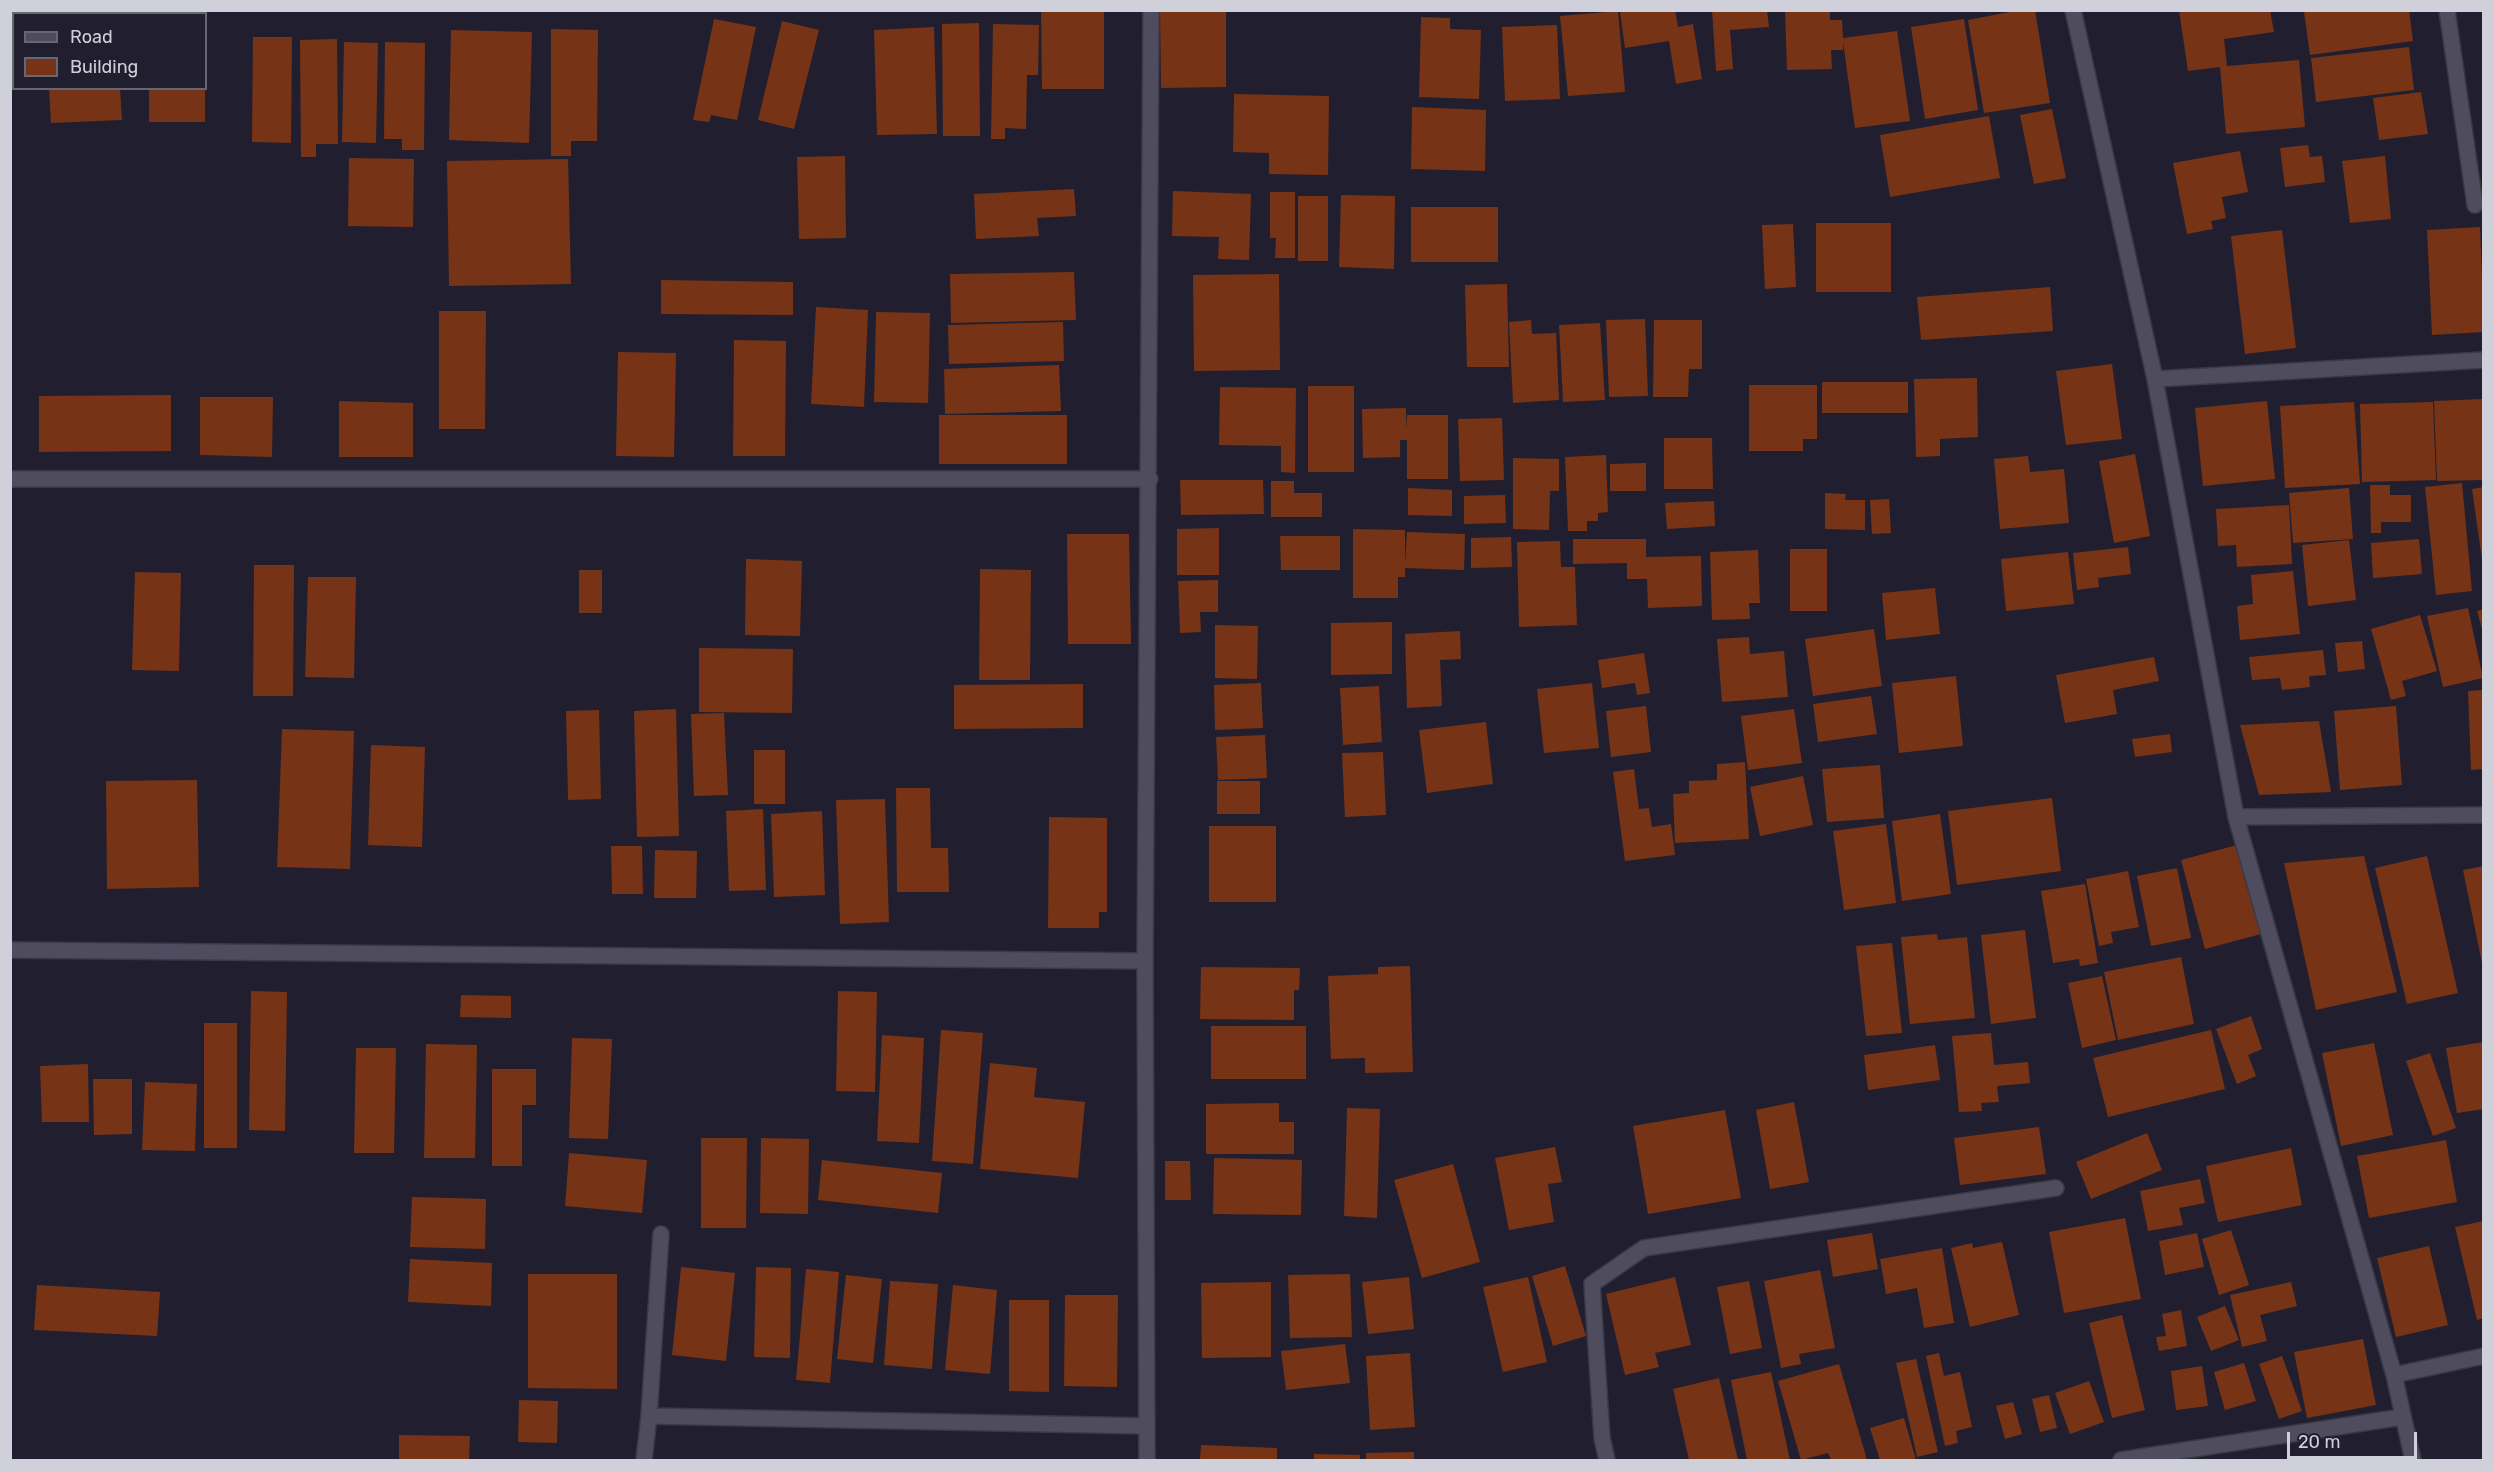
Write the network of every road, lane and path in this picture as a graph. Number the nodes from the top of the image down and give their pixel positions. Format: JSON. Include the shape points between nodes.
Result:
{"nodes":[{"id":1,"x":1151,"y":10,"type":"edge"},
{"id":2,"x":2073,"y":10,"type":"edge"},
{"id":3,"x":2446,"y":10,"type":"edge"},
{"id":4,"x":2475,"y":205,"type":"dead end"},
{"id":5,"x":2484,"y":360,"type":"edge"},
{"id":6,"x":2155,"y":380,"type":"junction"},
{"id":7,"x":10,"y":479,"type":"edge"},
{"id":8,"x":1150,"y":479,"type":"junction"},
{"id":9,"x":2484,"y":815,"type":"edge"},
{"id":10,"x":2236,"y":817,"type":"junction"},
{"id":11,"x":10,"y":950,"type":"edge"},
{"id":12,"x":1145,"y":960,"type":"junction"},
{"id":13,"x":2056,"y":1188,"type":"dead end"},
{"id":14,"x":661,"y":1234,"type":"dead end"},
{"id":15,"x":2484,"y":1356,"type":"edge"},
{"id":16,"x":2394,"y":1375,"type":"junction"},
{"id":17,"x":649,"y":1416,"type":"junction"},
{"id":18,"x":2402,"y":1417,"type":"junction"},
{"id":19,"x":1147,"y":1426,"type":"junction"},
{"id":20,"x":644,"y":1461,"type":"edge"},
{"id":21,"x":1147,"y":1461,"type":"edge"},
{"id":22,"x":1607,"y":1461,"type":"edge"},
{"id":23,"x":2121,"y":1461,"type":"edge"},
{"id":24,"x":2413,"y":1461,"type":"edge"}],
"edges":[{"from":1,"to":8,"type":"street"},
{"from":2,"to":6,"type":"street"},
{"from":3,"to":4,"type":"street"},
{"from":5,"to":6,"type":"street"},
{"from":6,"to":10,"type":"street"},
{"from":7,"to":8,"type":"street"},
{"from":8,"to":12,"type":"street"},
{"from":9,"to":10,"type":"street"},
{"from":10,"to":16,"type":"street"},
{"from":11,"to":12,"type":"street"},
{"from":12,"to":19,"type":"street"},
{"from":13,"to":22,"type":"street","via":[[1644,1248],[1592,1284],[1602,1438]]},
{"from":14,"to":17,"type":"street"},
{"from":15,"to":16,"type":"street"},
{"from":16,"to":18,"type":"street"},
{"from":17,"to":19,"type":"street"},
{"from":17,"to":20,"type":"street"},
{"from":18,"to":23,"type":"street"},
{"from":18,"to":24,"type":"street"},
{"from":19,"to":21,"type":"street"}]}
